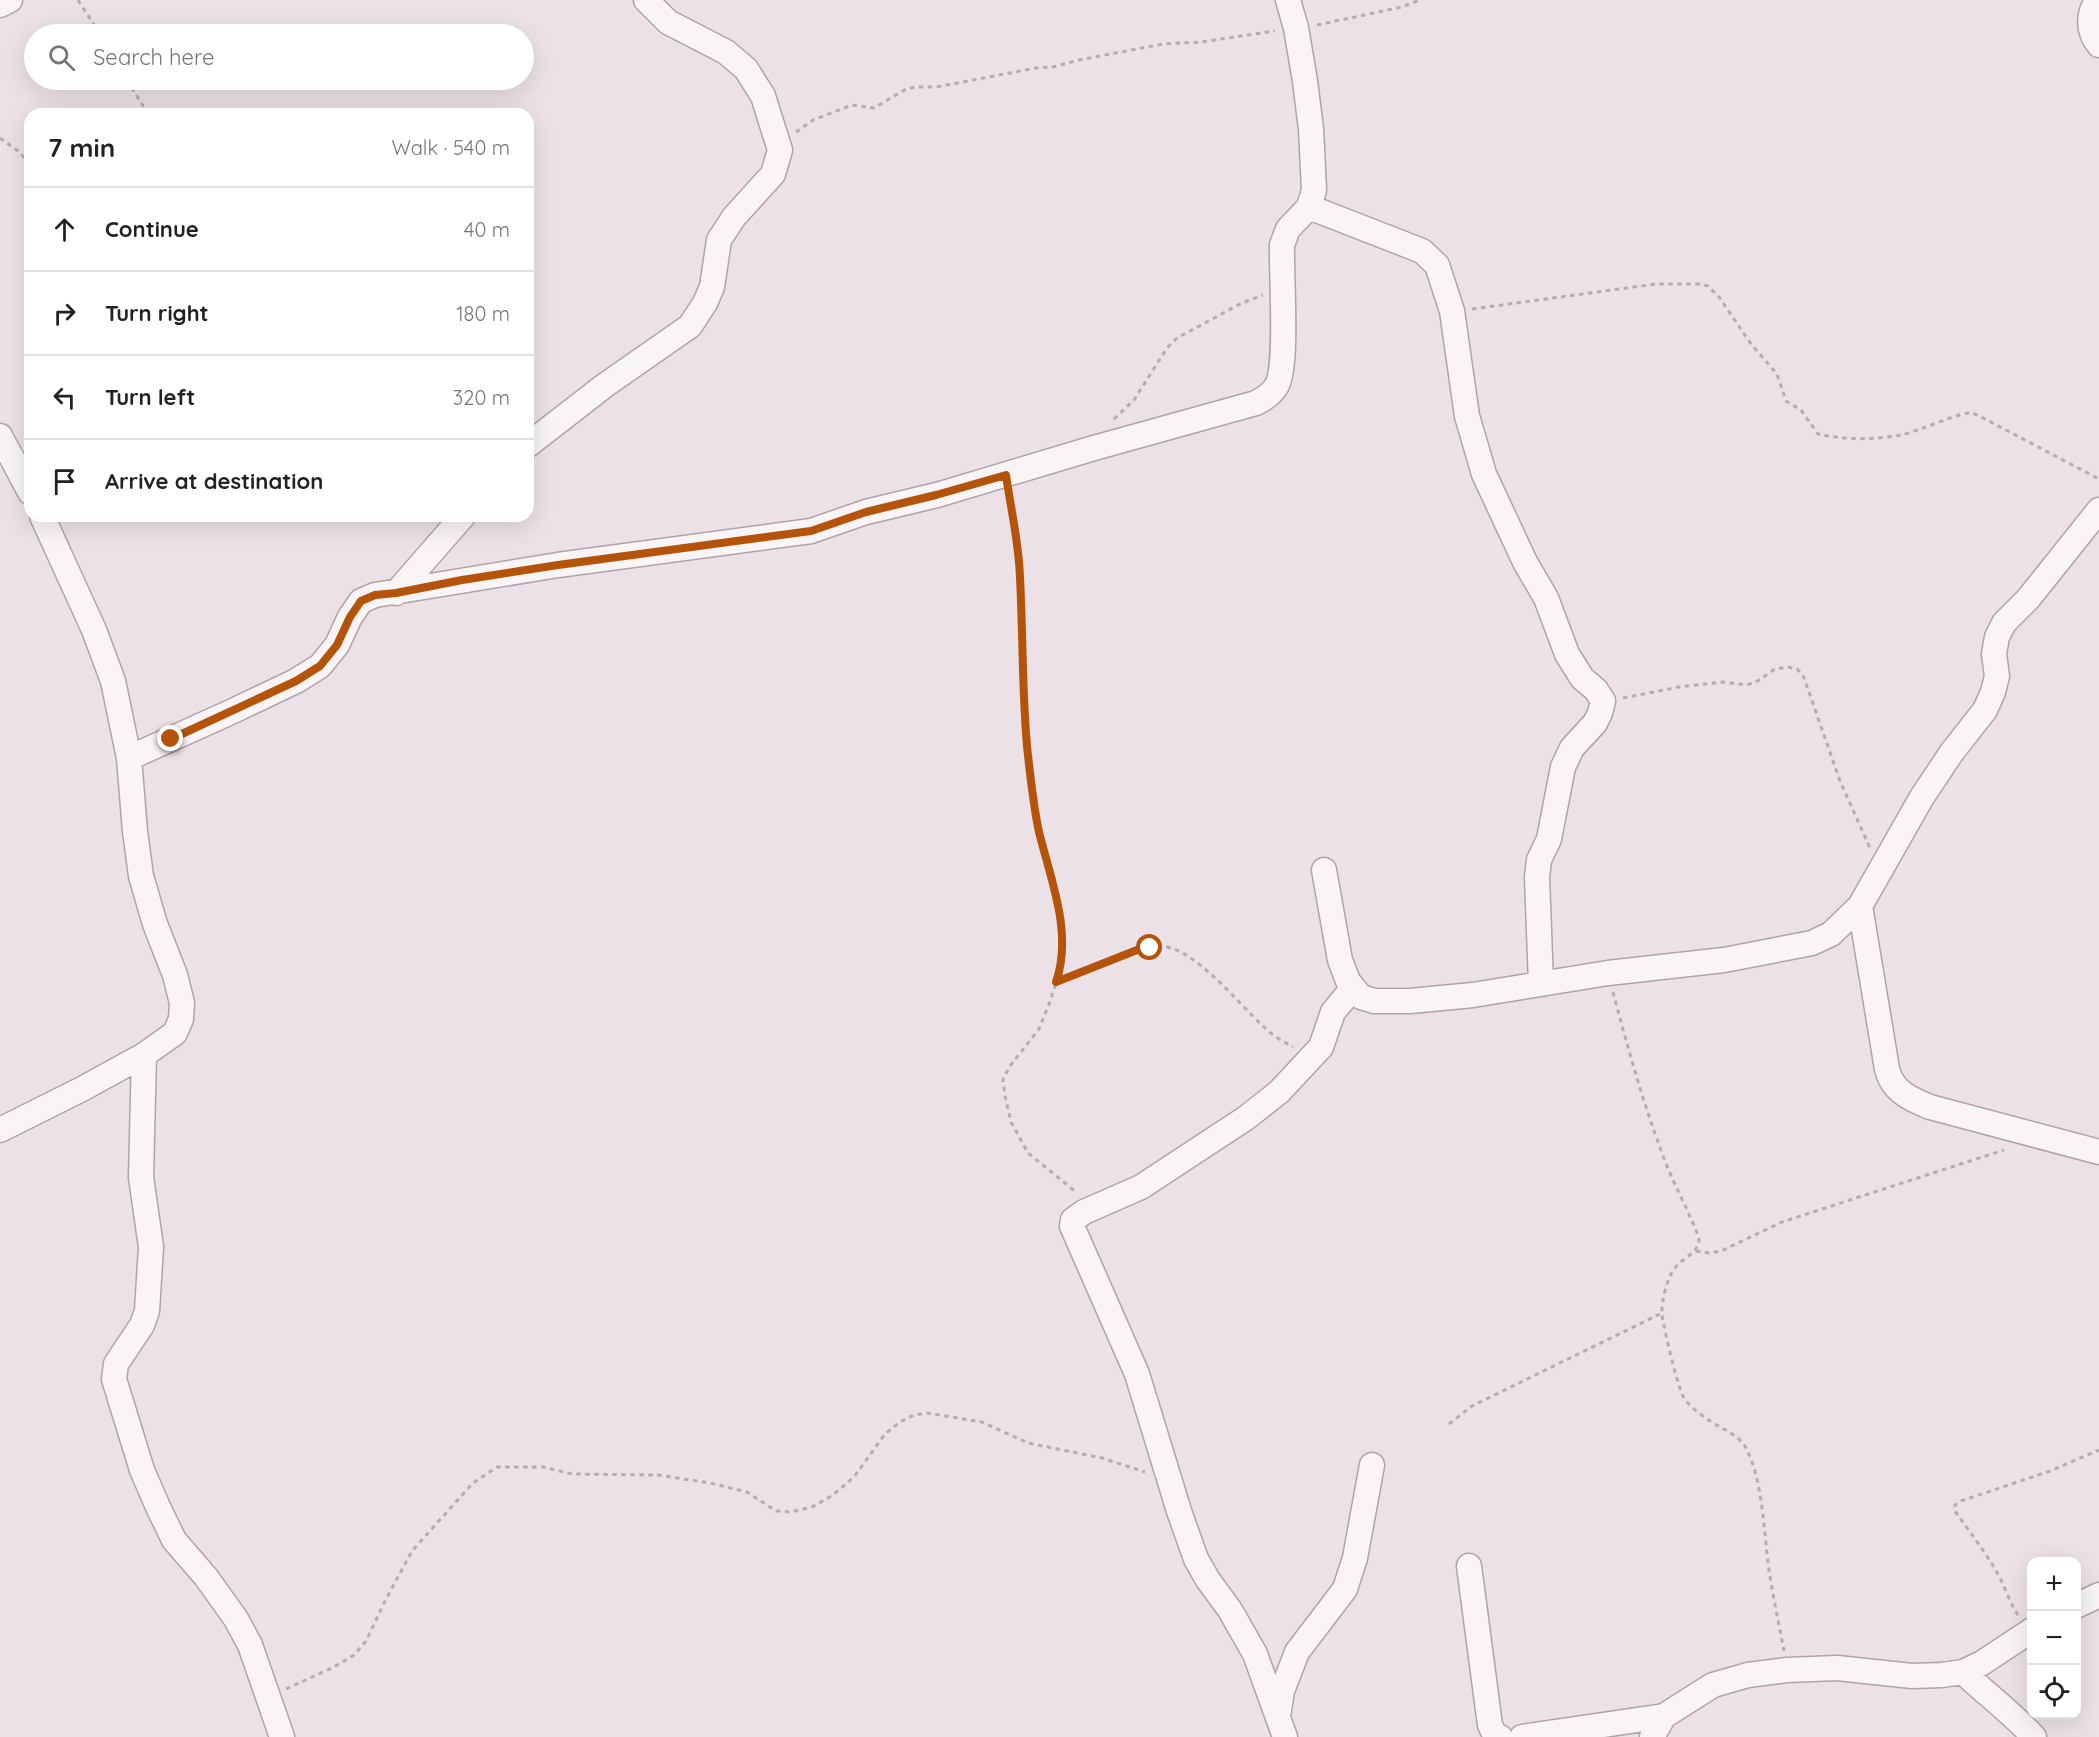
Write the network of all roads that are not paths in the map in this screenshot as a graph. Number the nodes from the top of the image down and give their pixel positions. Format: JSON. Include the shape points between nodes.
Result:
{"nodes":[{"id":1,"x":10,"y":0,"type":"edge"},
{"id":2,"x":646,"y":0,"type":"edge"},
{"id":3,"x":1288,"y":0,"type":"edge"},
{"id":4,"x":2098,"y":0,"type":"edge"},
{"id":5,"x":0,"y":5,"type":"edge"},
{"id":6,"x":2099,"y":45,"type":"edge"},
{"id":7,"x":1309,"y":207,"type":"junction"},
{"id":8,"x":0,"y":436,"type":"edge"},
{"id":9,"x":534,"y":439,"type":"edge"},
{"id":10,"x":24,"y":481,"type":"edge"},
{"id":11,"x":2099,"y":510,"type":"edge"},
{"id":12,"x":45,"y":522,"type":"edge"},
{"id":13,"x":458,"y":522,"type":"edge"},
{"id":14,"x":396,"y":593,"type":"junction"},
{"id":15,"x":129,"y":758,"type":"junction"},
{"id":16,"x":1324,"y":870,"type":"dead end"},
{"id":17,"x":1860,"y":906,"type":"junction"},
{"id":18,"x":1540,"y":984,"type":"junction"},
{"id":19,"x":1353,"y":988,"type":"junction"},
{"id":20,"x":144,"y":1055,"type":"junction"},
{"id":21,"x":0,"y":1130,"type":"edge"},
{"id":22,"x":2099,"y":1152,"type":"edge"},
{"id":23,"x":1372,"y":1465,"type":"dead end"},
{"id":24,"x":1469,"y":1566,"type":"dead end"},
{"id":25,"x":2099,"y":1595,"type":"edge"},
{"id":26,"x":2081,"y":1604,"type":"edge"},
{"id":27,"x":2027,"y":1633,"type":"edge"},
{"id":28,"x":1963,"y":1672,"type":"junction"},
{"id":29,"x":1282,"y":1727,"type":"edge"},
{"id":30,"x":1658,"y":1727,"type":"edge"},
{"id":31,"x":282,"y":1737,"type":"edge"},
{"id":32,"x":1500,"y":1737,"type":"edge"},
{"id":33,"x":1522,"y":1737,"type":"edge"},
{"id":34,"x":2034,"y":1737,"type":"edge"}],
"edges":[{"from":1,"to":5,"type":"street"},
{"from":2,"to":9,"type":"street","via":[[668,22],[726,52],[746,69],[763,96],[780,150],[773,174],[719,240],[712,287],[690,326]]},
{"from":3,"to":7,"type":"street","via":[[1311,129],[1314,190]]},
{"from":4,"to":6,"type":"street","via":[[2091,9],[2091,32]]},
{"from":7,"to":14,"type":"street","via":[[1288,229],[1282,245],[1283,363],[1270,395],[1256,403],[866,512],[811,531],[526,570]]},
{"from":7,"to":18,"type":"street","via":[[1422,251],[1437,265],[1452,312],[1467,416],[1484,474],[1546,598],[1567,654],[1603,701],[1595,723],[1572,748],[1563,768],[1550,839],[1539,860]]},
{"from":8,"to":10,"type":"street"},
{"from":11,"to":17,"type":"street","via":[[2004,623],[1994,654],[1997,676],[1985,710],[1928,788]]},
{"from":12,"to":15,"type":"street","via":[[109,671]]},
{"from":13,"to":14,"type":"street"},
{"from":14,"to":15,"type":"street","via":[[361,601],[337,645],[320,666],[296,681]]},
{"from":15,"to":20,"type":"street","via":[[141,876],[182,1003],[175,1033]]},
{"from":16,"to":19,"type":"street","via":[[1340,960]]},
{"from":17,"to":18,"type":"street","via":[[1831,934],[1812,943],[1724,960]]},
{"from":17,"to":22,"type":"street","via":[[1887,1069],[1896,1089],[1930,1107]]},
{"from":18,"to":19,"type":"street","via":[[1410,1001],[1374,1001],[1361,997]]},
{"from":19,"to":29,"type":"street","via":[[1333,1012],[1321,1047],[1279,1092],[1141,1187],[1094,1208],[1073,1220],[1072,1226],[1137,1374],[1196,1560],[1256,1654]]},
{"from":20,"to":21,"type":"street"},
{"from":20,"to":31,"type":"street","via":[[141,1177],[151,1247],[147,1311],[116,1364],[114,1379],[142,1470],[158,1507],[174,1540],[236,1618],[250,1645]]},
{"from":23,"to":29,"type":"street","via":[[1355,1558],[1345,1589],[1297,1652],[1282,1691]]},
{"from":24,"to":32,"type":"street","via":[[1490,1725]]},
{"from":25,"to":26,"type":"street"},
{"from":27,"to":28,"type":"street"},
{"from":28,"to":30,"type":"street","via":[[1912,1676],[1837,1668],[1748,1675],[1713,1685]]},
{"from":28,"to":34,"type":"street"},
{"from":30,"to":33,"type":"street"}]}
